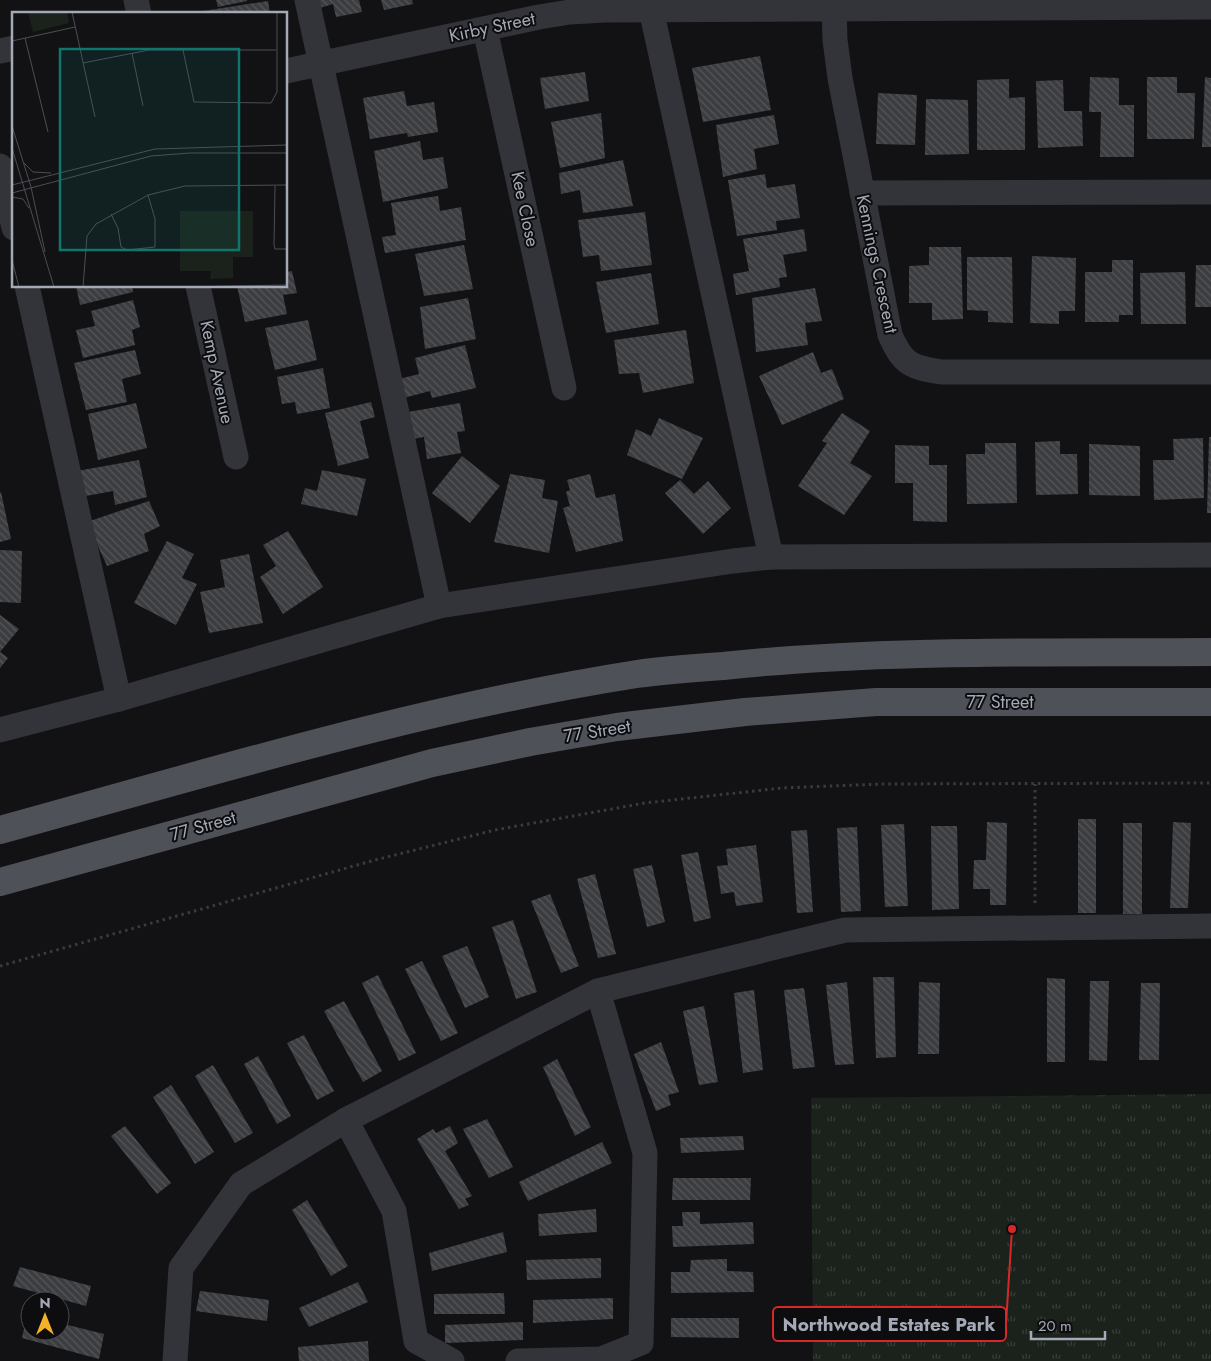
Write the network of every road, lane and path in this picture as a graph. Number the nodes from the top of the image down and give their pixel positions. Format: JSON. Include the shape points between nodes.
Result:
{"nodes":[{"id":1,"x":307,"y":0,"type":"edge"},
{"id":2,"x":649,"y":4,"type":"edge"},
{"id":3,"x":1211,"y":7,"type":"edge"},
{"id":4,"x":834,"y":8,"type":"junction"},
{"id":5,"x":485,"y":29,"type":"junction"},
{"id":6,"x":321,"y":64,"type":"junction"},
{"id":7,"x":288,"y":71,"type":"edge"},
{"id":8,"x":0,"y":166,"type":"edge"},
{"id":9,"x":1211,"y":192,"type":"edge"},
{"id":10,"x":862,"y":193,"type":"junction"},
{"id":11,"x":12,"y":219,"type":"edge"},
{"id":12,"x":27,"y":288,"type":"edge"},
{"id":13,"x":198,"y":288,"type":"edge"},
{"id":14,"x":1211,"y":372,"type":"edge"},
{"id":15,"x":564,"y":388,"type":"dead end"},
{"id":16,"x":236,"y":458,"type":"dead end"},
{"id":17,"x":1211,"y":555,"type":"edge"},
{"id":18,"x":771,"y":557,"type":"junction"},
{"id":19,"x":439,"y":606,"type":"junction"},
{"id":20,"x":1211,"y":652,"type":"edge"},
{"id":21,"x":119,"y":699,"type":"junction"},
{"id":22,"x":1211,"y":702,"type":"edge"},
{"id":23,"x":0,"y":730,"type":"edge"},
{"id":24,"x":1211,"y":783,"type":"edge"},
{"id":25,"x":1035,"y":784,"type":"junction"},
{"id":26,"x":0,"y":830,"type":"edge"},
{"id":27,"x":0,"y":882,"type":"edge"},
{"id":28,"x":1211,"y":926,"type":"edge"},
{"id":29,"x":1035,"y":928,"type":"junction"},
{"id":30,"x":0,"y":966,"type":"edge"},
{"id":31,"x":598,"y":991,"type":"junction"},
{"id":32,"x":346,"y":1120,"type":"junction"},
{"id":33,"x":175,"y":1361,"type":"edge"},
{"id":34,"x":452,"y":1361,"type":"edge"},
{"id":35,"x":518,"y":1361,"type":"edge"}],
"edges":[{"from":1,"to":6,"type":"street"},
{"from":2,"to":4,"type":"street","name":"Kirby Street"},
{"from":2,"to":5,"type":"street","name":"Kirby Street","via":[[570,12]]},
{"from":2,"to":18,"type":"street"},
{"from":3,"to":4,"type":"street","name":"Kirby Street"},
{"from":4,"to":10,"type":"street","name":"Kennings Crescent","via":[[838,63]]},
{"from":5,"to":6,"type":"street","name":"Kirby Street"},
{"from":5,"to":15,"type":"street","name":"Kee Close"},
{"from":6,"to":7,"type":"street","name":"Kirby Street"},
{"from":6,"to":19,"type":"street"},
{"from":8,"to":11,"type":"street"},
{"from":9,"to":10,"type":"street"},
{"from":10,"to":14,"type":"street","name":"Kennings Crescent","via":[[890,335],[898,353],[907,362],[922,369],[942,372]]},
{"from":12,"to":21,"type":"street"},
{"from":13,"to":16,"type":"street","name":"Kemp Avenue"},
{"from":17,"to":18,"type":"street"},
{"from":18,"to":19,"type":"street"},
{"from":19,"to":21,"type":"street"},
{"from":20,"to":26,"type":"main road","via":[[933,653],[788,659],[640,674],[429,714]]},
{"from":21,"to":23,"type":"street"},
{"from":22,"to":27,"type":"main road","name":"77 Street","via":[[876,702],[746,712],[617,727],[432,763]]},
{"from":24,"to":25,"type":"path"},
{"from":25,"to":29,"type":"path"},
{"from":25,"to":30,"type":"path","via":[[782,788],[645,803],[495,830],[375,860]]},
{"from":28,"to":29,"type":"street"},
{"from":29,"to":31,"type":"street","via":[[845,930]]},
{"from":31,"to":32,"type":"street"},
{"from":31,"to":35,"type":"street","via":[[645,1153],[642,1343],[601,1359]]},
{"from":32,"to":33,"type":"street","via":[[241,1184],[181,1268]]},
{"from":32,"to":34,"type":"street","via":[[394,1211],[416,1341]]}]}
